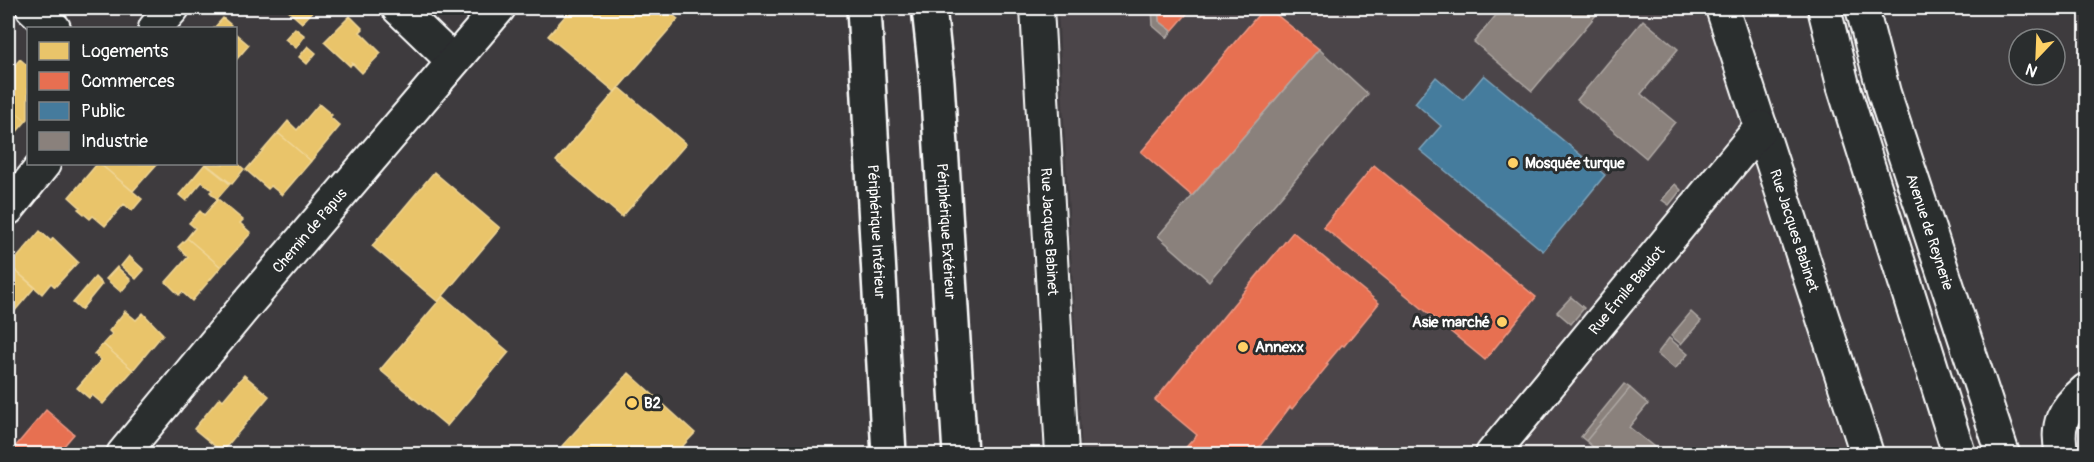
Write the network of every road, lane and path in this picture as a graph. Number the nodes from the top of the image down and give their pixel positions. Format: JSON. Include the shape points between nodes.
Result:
{"nodes":[{"id":1,"x":32,"y":8,"type":"edge"},
{"id":2,"x":173,"y":8,"type":"edge"},
{"id":3,"x":398,"y":8,"type":"edge"},
{"id":4,"x":499,"y":8,"type":"edge"},
{"id":5,"x":864,"y":8,"type":"edge"},
{"id":6,"x":929,"y":8,"type":"edge"},
{"id":7,"x":1037,"y":8,"type":"edge"},
{"id":8,"x":1722,"y":8,"type":"edge"},
{"id":9,"x":1824,"y":8,"type":"edge"},
{"id":10,"x":1862,"y":8,"type":"edge"},
{"id":11,"x":53,"y":27,"type":"edge"},
{"id":12,"x":156,"y":27,"type":"edge"},
{"id":13,"x":453,"y":61,"type":"junction"},
{"id":14,"x":1761,"y":127,"type":"junction"},
{"id":15,"x":43,"y":165,"type":"edge"},
{"id":16,"x":8,"y":209,"type":"edge"},
{"id":17,"x":2086,"y":390,"type":"edge"},
{"id":18,"x":123,"y":454,"type":"edge"},
{"id":19,"x":889,"y":454,"type":"edge"},
{"id":20,"x":960,"y":454,"type":"edge"},
{"id":21,"x":1062,"y":454,"type":"edge"},
{"id":22,"x":1492,"y":454,"type":"edge"},
{"id":23,"x":1867,"y":454,"type":"edge"},
{"id":24,"x":1959,"y":454,"type":"edge"},
{"id":25,"x":2003,"y":454,"type":"edge"},
{"id":26,"x":2062,"y":454,"type":"edge"}],
"edges":[{"from":1,"to":11,"type":"street"},
{"from":2,"to":12,"type":"street"},
{"from":3,"to":13,"type":"street"},
{"from":4,"to":13,"type":"street","name":"Chemin de Papus"},
{"from":5,"to":19,"type":"highway","name":"Périphérique Intérieur"},
{"from":6,"to":20,"type":"highway","name":"Périphérique Extérieur"},
{"from":7,"to":21,"type":"street","name":"Rue Jacques Babinet"},
{"from":8,"to":14,"type":"street","name":"Rue Jacques Babinet"},
{"from":9,"to":24,"type":"street","via":[[1842,85]]},
{"from":10,"to":25,"type":"street","name":"Avenue de Reynerie","via":[[1884,93]]},
{"from":13,"to":18,"type":"street","name":"Chemin de Papus"},
{"from":14,"to":22,"type":"street","name":"Rue Émile Baudot"},
{"from":14,"to":23,"type":"street","name":"Rue Jacques Babinet"},
{"from":15,"to":16,"type":"street"},
{"from":17,"to":26,"type":"street","via":[[2065,412],[2059,427]]}]}
